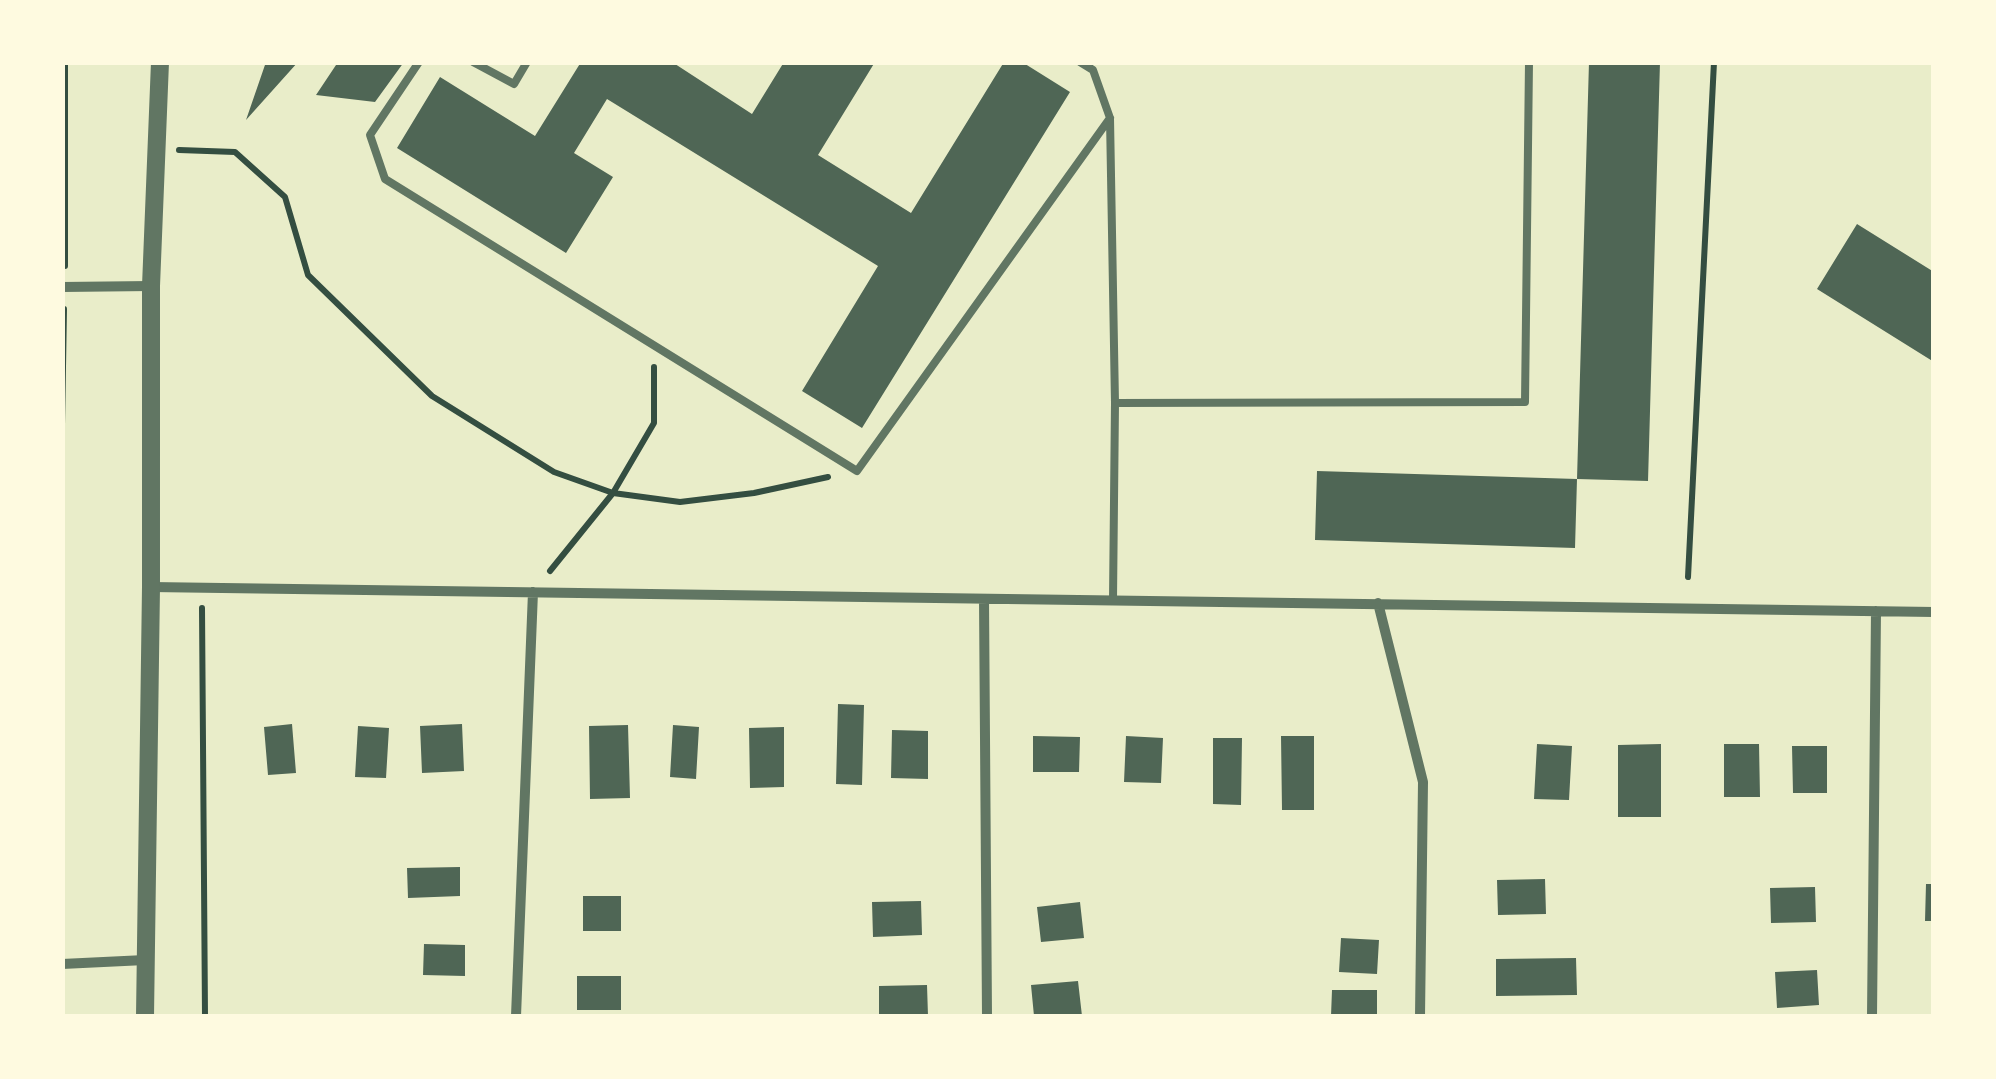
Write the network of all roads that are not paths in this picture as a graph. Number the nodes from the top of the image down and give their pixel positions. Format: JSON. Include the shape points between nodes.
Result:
{"nodes":[{"id":1,"x":160,"y":62,"type":"edge"},
{"id":2,"x":419,"y":62,"type":"edge"},
{"id":3,"x":474,"y":62,"type":"edge"},
{"id":4,"x":526,"y":62,"type":"edge"},
{"id":5,"x":1080,"y":62,"type":"edge"},
{"id":6,"x":1528,"y":62,"type":"edge"},
{"id":7,"x":1110,"y":118,"type":"junction"},
{"id":8,"x":151,"y":286,"type":"junction"},
{"id":9,"x":64,"y":287,"type":"edge"},
{"id":10,"x":1115,"y":403,"type":"junction"},
{"id":11,"x":152,"y":588,"type":"junction"},
{"id":12,"x":533,"y":592,"type":"junction"},
{"id":13,"x":984,"y":598,"type":"junction"},
{"id":14,"x":1113,"y":599,"type":"junction"},
{"id":15,"x":1378,"y":603,"type":"junction"},
{"id":16,"x":1876,"y":612,"type":"junction"},
{"id":17,"x":1934,"y":612,"type":"edge"},
{"id":18,"x":145,"y":960,"type":"junction"},
{"id":19,"x":62,"y":964,"type":"edge"},
{"id":20,"x":145,"y":1016,"type":"edge"},
{"id":21,"x":516,"y":1016,"type":"edge"},
{"id":22,"x":987,"y":1016,"type":"edge"},
{"id":23,"x":1420,"y":1016,"type":"edge"},
{"id":24,"x":1872,"y":1016,"type":"edge"}],
"edges":[{"from":1,"to":8,"type":"street"},
{"from":2,"to":7,"type":"lane","via":[[370,135],[385,179],[856,472]]},
{"from":3,"to":4,"type":"lane","via":[[514,84]]},
{"from":5,"to":7,"type":"lane","via":[[1092,70]]},
{"from":6,"to":10,"type":"lane","via":[[1525,402]]},
{"from":7,"to":10,"type":"lane"},
{"from":8,"to":9,"type":"street"},
{"from":8,"to":11,"type":"street"},
{"from":10,"to":14,"type":"lane"},
{"from":11,"to":12,"type":"street"},
{"from":11,"to":18,"type":"street"},
{"from":12,"to":13,"type":"street"},
{"from":12,"to":21,"type":"street"},
{"from":13,"to":14,"type":"street"},
{"from":13,"to":22,"type":"street"},
{"from":14,"to":15,"type":"street"},
{"from":15,"to":16,"type":"street"},
{"from":15,"to":23,"type":"street","via":[[1423,782]]},
{"from":16,"to":17,"type":"street"},
{"from":16,"to":24,"type":"street"},
{"from":18,"to":19,"type":"street"},
{"from":18,"to":20,"type":"street"}]}
